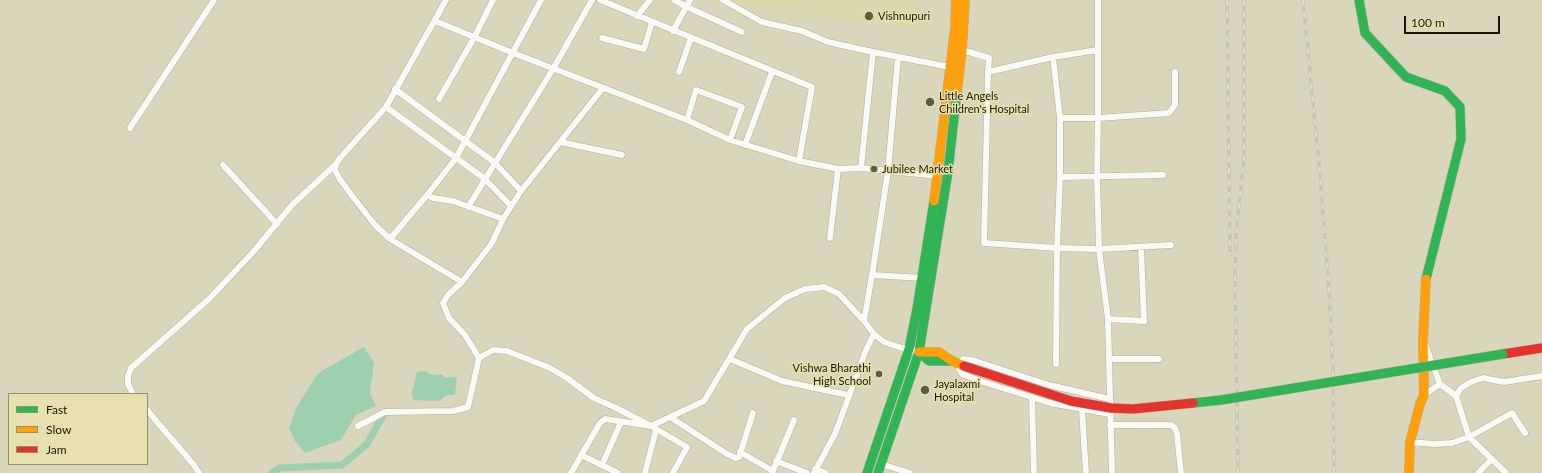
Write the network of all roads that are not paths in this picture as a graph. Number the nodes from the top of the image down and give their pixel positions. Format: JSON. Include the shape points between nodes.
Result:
{"nodes":[{"id":1,"x":214,"y":0,"type":"edge"},
{"id":2,"x":446,"y":0,"type":"edge"},
{"id":3,"x":493,"y":0,"type":"edge"},
{"id":4,"x":541,"y":0,"type":"edge"},
{"id":5,"x":592,"y":0,"type":"edge"},
{"id":6,"x":600,"y":0,"type":"edge"},
{"id":7,"x":650,"y":0,"type":"edge"},
{"id":8,"x":674,"y":0,"type":"edge"},
{"id":9,"x":690,"y":0,"type":"edge"},
{"id":10,"x":723,"y":0,"type":"edge"},
{"id":11,"x":956,"y":0,"type":"edge"},
{"id":12,"x":965,"y":0,"type":"edge"},
{"id":13,"x":1098,"y":0,"type":"edge"},
{"id":14,"x":1359,"y":0,"type":"edge"},
{"id":15,"x":686,"y":7,"type":"junction"},
{"id":16,"x":637,"y":16,"type":"junction"},
{"id":17,"x":435,"y":21,"type":"junction"},
{"id":18,"x":652,"y":22,"type":"junction"},
{"id":19,"x":673,"y":31,"type":"junction"},
{"id":20,"x":742,"y":32,"type":"dead end"},
{"id":21,"x":474,"y":38,"type":"junction"},
{"id":22,"x":602,"y":38,"type":"dead end"},
{"id":23,"x":691,"y":38,"type":"junction"},
{"id":24,"x":962,"y":50,"type":"junction"},
{"id":25,"x":1098,"y":50,"type":"junction"},
{"id":26,"x":873,"y":52,"type":"junction"},
{"id":27,"x":513,"y":53,"type":"junction"},
{"id":28,"x":898,"y":57,"type":"junction"},
{"id":29,"x":1053,"y":57,"type":"junction"},
{"id":30,"x":950,"y":66,"type":"junction"},
{"id":31,"x":553,"y":69,"type":"junction"},
{"id":32,"x":679,"y":72,"type":"dead end"},
{"id":33,"x":772,"y":72,"type":"junction"},
{"id":34,"x":988,"y":72,"type":"junction"},
{"id":35,"x":1175,"y":72,"type":"dead end"},
{"id":36,"x":603,"y":88,"type":"junction"},
{"id":37,"x":395,"y":89,"type":"junction"},
{"id":38,"x":439,"y":99,"type":"dead end"},
{"id":39,"x":386,"y":106,"type":"junction"},
{"id":40,"x":1060,"y":118,"type":"junction"},
{"id":41,"x":1098,"y":118,"type":"junction"},
{"id":42,"x":687,"y":120,"type":"junction"},
{"id":43,"x":130,"y":128,"type":"dead end"},
{"id":44,"x":730,"y":140,"type":"junction"},
{"id":45,"x":466,"y":141,"type":"junction"},
{"id":46,"x":560,"y":142,"type":"junction"},
{"id":47,"x":745,"y":145,"type":"junction"},
{"id":48,"x":622,"y":155,"type":"dead end"},
{"id":49,"x":456,"y":158,"type":"junction"},
{"id":50,"x":799,"y":161,"type":"junction"},
{"id":51,"x":495,"y":163,"type":"junction"},
{"id":52,"x":336,"y":164,"type":"junction"},
{"id":53,"x":223,"y":165,"type":"dead end"},
{"id":54,"x":861,"y":168,"type":"junction"},
{"id":55,"x":838,"y":169,"type":"junction"},
{"id":56,"x":888,"y":171,"type":"junction"},
{"id":57,"x":1162,"y":175,"type":"dead end"},
{"id":58,"x":938,"y":176,"type":"junction"},
{"id":59,"x":1060,"y":177,"type":"junction"},
{"id":60,"x":1097,"y":177,"type":"junction"},
{"id":61,"x":485,"y":179,"type":"junction"},
{"id":62,"x":521,"y":191,"type":"junction"},
{"id":63,"x":427,"y":195,"type":"junction"},
{"id":64,"x":511,"y":206,"type":"junction"},
{"id":65,"x":468,"y":207,"type":"junction"},
{"id":66,"x":503,"y":219,"type":"junction"},
{"id":67,"x":277,"y":224,"type":"junction"},
{"id":68,"x":830,"y":238,"type":"dead end"},
{"id":69,"x":390,"y":239,"type":"junction"},
{"id":70,"x":1171,"y":245,"type":"dead end"},
{"id":71,"x":1141,"y":247,"type":"junction"},
{"id":72,"x":1057,"y":248,"type":"junction"},
{"id":73,"x":1099,"y":249,"type":"junction"},
{"id":74,"x":872,"y":275,"type":"junction"},
{"id":75,"x":923,"y":278,"type":"junction"},
{"id":76,"x":462,"y":282,"type":"junction"},
{"id":77,"x":1108,"y":319,"type":"junction"},
{"id":78,"x":864,"y":321,"type":"junction"},
{"id":79,"x":874,"y":334,"type":"junction"},
{"id":80,"x":1423,"y":340,"type":"junction"},
{"id":81,"x":1542,"y":348,"type":"edge"},
{"id":82,"x":909,"y":350,"type":"junction"},
{"id":83,"x":919,"y":352,"type":"junction"},
{"id":84,"x":479,"y":358,"type":"junction"},
{"id":85,"x":730,"y":359,"type":"junction"},
{"id":86,"x":1109,"y":359,"type":"junction"},
{"id":87,"x":1159,"y":359,"type":"dead end"},
{"id":88,"x":958,"y":364,"type":"junction"},
{"id":89,"x":1056,"y":364,"type":"dead end"},
{"id":90,"x":1542,"y":376,"type":"edge"},
{"id":91,"x":1440,"y":384,"type":"junction"},
{"id":92,"x":132,"y":393,"type":"edge"},
{"id":93,"x":848,"y":395,"type":"junction"},
{"id":94,"x":1424,"y":395,"type":"junction"},
{"id":95,"x":1456,"y":396,"type":"junction"},
{"id":96,"x":1032,"y":397,"type":"junction"},
{"id":97,"x":1110,"y":399,"type":"junction"},
{"id":98,"x":1082,"y":410,"type":"junction"},
{"id":99,"x":148,"y":411,"type":"edge"},
{"id":100,"x":753,"y":413,"type":"dead end"},
{"id":101,"x":1110,"y":414,"type":"junction"},
{"id":102,"x":670,"y":417,"type":"junction"},
{"id":103,"x":794,"y":420,"type":"dead end"},
{"id":104,"x":621,"y":422,"type":"junction"},
{"id":105,"x":358,"y":426,"type":"dead end"},
{"id":106,"x":1110,"y":426,"type":"junction"},
{"id":107,"x":653,"y":428,"type":"junction"},
{"id":108,"x":1525,"y":433,"type":"dead end"},
{"id":109,"x":1469,"y":437,"type":"junction"},
{"id":110,"x":1410,"y":442,"type":"junction"},
{"id":111,"x":740,"y":452,"type":"junction"},
{"id":112,"x":581,"y":455,"type":"junction"},
{"id":113,"x":1492,"y":459,"type":"junction"},
{"id":114,"x":776,"y":461,"type":"junction"},
{"id":115,"x":881,"y":464,"type":"junction"},
{"id":116,"x":602,"y":465,"type":"junction"},
{"id":117,"x":814,"y":471,"type":"edge"},
{"id":118,"x":772,"y":472,"type":"edge"},
{"id":119,"x":199,"y":473,"type":"edge"},
{"id":120,"x":571,"y":473,"type":"edge"},
{"id":121,"x":618,"y":473,"type":"edge"},
{"id":122,"x":645,"y":473,"type":"edge"},
{"id":123,"x":673,"y":473,"type":"edge"},
{"id":124,"x":807,"y":473,"type":"edge"},
{"id":125,"x":826,"y":473,"type":"edge"},
{"id":126,"x":867,"y":473,"type":"edge"},
{"id":127,"x":878,"y":473,"type":"edge"},
{"id":128,"x":910,"y":473,"type":"edge"},
{"id":129,"x":1034,"y":473,"type":"edge"},
{"id":130,"x":1086,"y":473,"type":"edge"},
{"id":131,"x":1112,"y":473,"type":"edge"},
{"id":132,"x":1181,"y":473,"type":"edge"},
{"id":133,"x":1409,"y":473,"type":"edge"},
{"id":134,"x":1478,"y":473,"type":"edge"},
{"id":135,"x":1506,"y":473,"type":"edge"}],
"edges":[{"from":1,"to":43,"type":"street"},
{"from":2,"to":17,"type":"street"},
{"from":3,"to":21,"type":"street"},
{"from":4,"to":27,"type":"street"},
{"from":5,"to":31,"type":"street"},
{"from":6,"to":16,"type":"street"},
{"from":7,"to":16,"type":"street"},
{"from":8,"to":15,"type":"street"},
{"from":9,"to":15,"type":"street"},
{"from":10,"to":26,"type":"street","via":[[762,22],[802,31],[828,42]]},
{"from":11,"to":30,"type":"street"},
{"from":12,"to":24,"type":"street"},
{"from":13,"to":25,"type":"street"},
{"from":14,"to":80,"type":"street","via":[[1365,33],[1406,77],[1445,91],[1460,107],[1461,139],[1426,281]]},
{"from":15,"to":19,"type":"street"},
{"from":15,"to":20,"type":"street"},
{"from":16,"to":18,"type":"street"},
{"from":17,"to":21,"type":"street"},
{"from":17,"to":37,"type":"street"},
{"from":18,"to":19,"type":"street"},
{"from":18,"to":22,"type":"street","via":[[644,49]]},
{"from":19,"to":23,"type":"street"},
{"from":21,"to":27,"type":"street"},
{"from":21,"to":38,"type":"street"},
{"from":23,"to":32,"type":"street"},
{"from":23,"to":33,"type":"street"},
{"from":24,"to":34,"type":"street","via":[[989,58]]},
{"from":24,"to":83,"type":"street","via":[[948,172]]},
{"from":25,"to":29,"type":"street"},
{"from":25,"to":41,"type":"street"},
{"from":26,"to":28,"type":"street"},
{"from":26,"to":54,"type":"street"},
{"from":27,"to":31,"type":"street"},
{"from":27,"to":45,"type":"street"},
{"from":28,"to":30,"type":"street"},
{"from":28,"to":56,"type":"street"},
{"from":29,"to":34,"type":"street"},
{"from":29,"to":40,"type":"street"},
{"from":30,"to":58,"type":"street"},
{"from":31,"to":36,"type":"street"},
{"from":31,"to":51,"type":"street"},
{"from":33,"to":47,"type":"street"},
{"from":33,"to":50,"type":"street","via":[[812,87]]},
{"from":34,"to":72,"type":"street","via":[[984,243]]},
{"from":35,"to":41,"type":"street","via":[[1176,105],[1169,113]]},
{"from":36,"to":42,"type":"street"},
{"from":36,"to":46,"type":"street"},
{"from":37,"to":39,"type":"street"},
{"from":37,"to":45,"type":"street"},
{"from":39,"to":49,"type":"street"},
{"from":39,"to":52,"type":"street"},
{"from":40,"to":41,"type":"street"},
{"from":40,"to":59,"type":"street"},
{"from":41,"to":60,"type":"street"},
{"from":42,"to":44,"type":"street"},
{"from":42,"to":44,"type":"street","via":[[696,90],[742,107]]},
{"from":44,"to":47,"type":"street"},
{"from":45,"to":49,"type":"street"},
{"from":45,"to":51,"type":"street"},
{"from":46,"to":48,"type":"street"},
{"from":46,"to":62,"type":"street"},
{"from":47,"to":50,"type":"street"},
{"from":49,"to":61,"type":"street"},
{"from":49,"to":63,"type":"street"},
{"from":50,"to":55,"type":"street"},
{"from":51,"to":61,"type":"street"},
{"from":51,"to":62,"type":"street"},
{"from":52,"to":67,"type":"street","via":[[292,205]]},
{"from":52,"to":69,"type":"street","via":[[335,170],[339,178],[375,225]]},
{"from":53,"to":67,"type":"street"},
{"from":54,"to":55,"type":"street"},
{"from":54,"to":56,"type":"street"},
{"from":55,"to":68,"type":"street"},
{"from":56,"to":58,"type":"street"},
{"from":56,"to":74,"type":"street"},
{"from":57,"to":60,"type":"street"},
{"from":58,"to":75,"type":"street"},
{"from":59,"to":60,"type":"street"},
{"from":59,"to":72,"type":"street"},
{"from":60,"to":73,"type":"street"},
{"from":61,"to":64,"type":"street"},
{"from":61,"to":65,"type":"street"},
{"from":62,"to":64,"type":"street"},
{"from":63,"to":65,"type":"street"},
{"from":63,"to":69,"type":"street"},
{"from":64,"to":66,"type":"street"},
{"from":65,"to":66,"type":"street"},
{"from":66,"to":76,"type":"street","via":[[492,243]]},
{"from":67,"to":92,"type":"street","via":[[210,298],[131,368],[128,384]]},
{"from":69,"to":76,"type":"street"},
{"from":70,"to":71,"type":"street"},
{"from":71,"to":73,"type":"street"},
{"from":71,"to":77,"type":"street","via":[[1144,321]]},
{"from":72,"to":73,"type":"street"},
{"from":72,"to":89,"type":"street"},
{"from":73,"to":77,"type":"street"},
{"from":74,"to":75,"type":"street"},
{"from":74,"to":78,"type":"street"},
{"from":75,"to":82,"type":"street"},
{"from":76,"to":84,"type":"street","via":[[443,303],[449,318],[465,335]]},
{"from":77,"to":86,"type":"street"},
{"from":78,"to":79,"type":"street"},
{"from":78,"to":85,"type":"street","via":[[839,294],[824,286],[805,289],[785,298],[747,329]]},
{"from":79,"to":82,"type":"street","via":[[884,342]]},
{"from":79,"to":93,"type":"street"},
{"from":80,"to":91,"type":"street"},
{"from":80,"to":94,"type":"street"},
{"from":81,"to":88,"type":"street","bridge":true,"via":[[1221,400],[1133,409],[1071,401]]},
{"from":82,"to":83,"type":"street"},
{"from":82,"to":126,"type":"street"},
{"from":83,"to":88,"type":"street","via":[[939,352]]},
{"from":83,"to":115,"type":"street"},
{"from":84,"to":105,"type":"street","via":[[468,407],[453,411],[385,412]]},
{"from":84,"to":107,"type":"street","via":[[493,350],[507,351],[550,368],[594,398]]},
{"from":85,"to":93,"type":"street","via":[[782,381]]},
{"from":85,"to":102,"type":"street","via":[[704,401]]},
{"from":86,"to":87,"type":"street"},
{"from":86,"to":97,"type":"street"},
{"from":88,"to":96,"type":"street","via":[[962,374]]},
{"from":88,"to":97,"type":"street","via":[[963,359],[972,360],[1049,384]]},
{"from":90,"to":95,"type":"street","via":[[1504,382],[1483,378],[1461,388]]},
{"from":91,"to":94,"type":"street"},
{"from":91,"to":95,"type":"street"},
{"from":93,"to":117,"type":"street","via":[[835,434]]},
{"from":94,"to":110,"type":"street"},
{"from":95,"to":109,"type":"street"},
{"from":96,"to":98,"type":"street"},
{"from":96,"to":129,"type":"street"},
{"from":97,"to":101,"type":"street"},
{"from":98,"to":101,"type":"street"},
{"from":98,"to":130,"type":"street"},
{"from":99,"to":119,"type":"street"},
{"from":100,"to":111,"type":"street"},
{"from":101,"to":106,"type":"street"},
{"from":102,"to":107,"type":"street"},
{"from":102,"to":111,"type":"street","via":[[730,455],[739,457]]},
{"from":103,"to":114,"type":"street"},
{"from":104,"to":107,"type":"street"},
{"from":104,"to":112,"type":"street","via":[[608,418],[602,420]]},
{"from":104,"to":116,"type":"street"},
{"from":106,"to":131,"type":"street"},
{"from":106,"to":132,"type":"street","via":[[1175,428]]},
{"from":107,"to":122,"type":"street"},
{"from":107,"to":123,"type":"street","via":[[687,447]]},
{"from":108,"to":109,"type":"street","via":[[1512,413]]},
{"from":109,"to":110,"type":"street","via":[[1452,443]]},
{"from":109,"to":113,"type":"street"},
{"from":110,"to":133,"type":"street"},
{"from":111,"to":118,"type":"street"},
{"from":112,"to":116,"type":"street"},
{"from":112,"to":120,"type":"street"},
{"from":113,"to":134,"type":"street"},
{"from":113,"to":135,"type":"street"},
{"from":114,"to":118,"type":"street"},
{"from":114,"to":124,"type":"street"},
{"from":115,"to":127,"type":"street"},
{"from":115,"to":128,"type":"street"},
{"from":116,"to":121,"type":"street"},
{"from":117,"to":125,"type":"street"}]}
